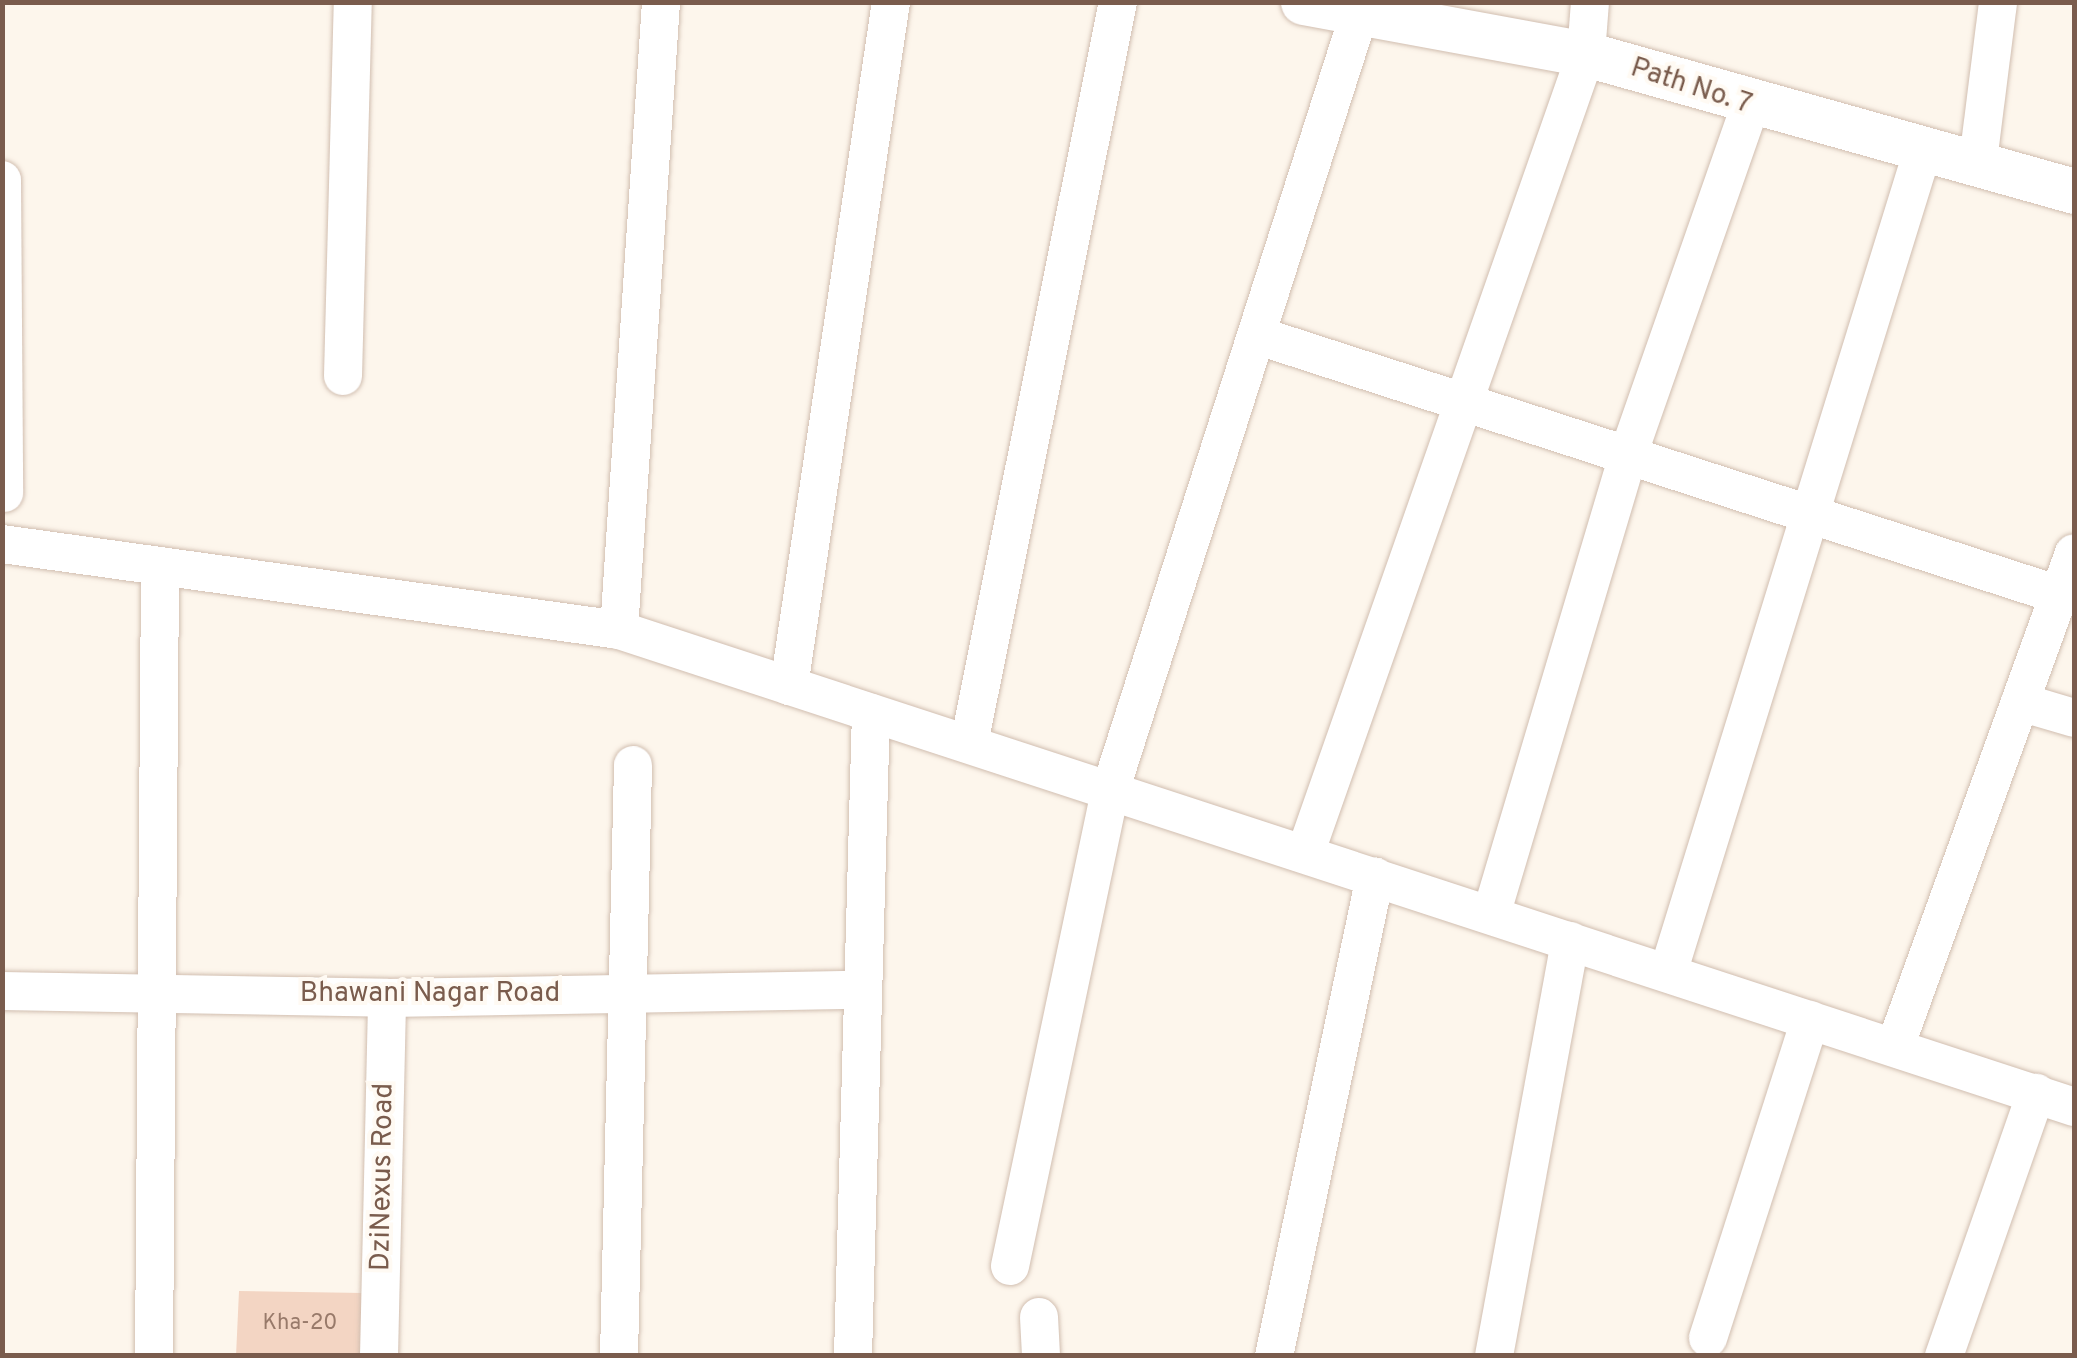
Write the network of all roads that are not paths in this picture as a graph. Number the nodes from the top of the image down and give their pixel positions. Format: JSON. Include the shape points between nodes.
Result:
{"nodes":[{"id":1,"x":353,"y":2,"type":"edge"},
{"id":2,"x":662,"y":2,"type":"edge"},
{"id":3,"x":892,"y":2,"type":"edge"},
{"id":4,"x":1118,"y":2,"type":"edge"},
{"id":5,"x":1304,"y":2,"type":"edge"},
{"id":6,"x":1590,"y":2,"type":"edge"},
{"id":7,"x":1998,"y":2,"type":"edge"},
{"id":8,"x":1363,"y":10,"type":"edge"},
{"id":9,"x":1586,"y":54,"type":"junction"},
{"id":10,"x":1750,"y":107,"type":"junction"},
{"id":11,"x":1922,"y":153,"type":"junction"},
{"id":12,"x":1978,"y":161,"type":"junction"},
{"id":13,"x":2,"y":180,"type":"edge"},
{"id":14,"x":2074,"y":191,"type":"edge"},
{"id":15,"x":1259,"y":336,"type":"junction"},
{"id":16,"x":343,"y":376,"type":"dead end"},
{"id":17,"x":1462,"y":401,"type":"junction"},
{"id":18,"x":1629,"y":452,"type":"junction"},
{"id":19,"x":4,"y":493,"type":"edge"},
{"id":20,"x":1810,"y":512,"type":"junction"},
{"id":21,"x":2,"y":544,"type":"edge"},
{"id":22,"x":2074,"y":552,"type":"edge"},
{"id":23,"x":160,"y":566,"type":"junction"},
{"id":24,"x":2059,"y":594,"type":"junction"},
{"id":25,"x":618,"y":630,"type":"junction"},
{"id":26,"x":789,"y":686,"type":"junction"},
{"id":27,"x":2020,"y":702,"type":"junction"},
{"id":28,"x":871,"y":712,"type":"junction"},
{"id":29,"x":2074,"y":718,"type":"edge"},
{"id":30,"x":969,"y":744,"type":"junction"},
{"id":31,"x":633,"y":765,"type":"dead end"},
{"id":32,"x":1110,"y":791,"type":"junction"},
{"id":33,"x":1305,"y":854,"type":"junction"},
{"id":34,"x":1375,"y":878,"type":"junction"},
{"id":35,"x":1491,"y":916,"type":"junction"},
{"id":36,"x":1570,"y":942,"type":"junction"},
{"id":37,"x":1668,"y":973,"type":"junction"},
{"id":38,"x":157,"y":990,"type":"junction"},
{"id":39,"x":857,"y":990,"type":"junction"},
{"id":40,"x":2,"y":991,"type":"edge"},
{"id":41,"x":628,"y":994,"type":"junction"},
{"id":42,"x":386,"y":998,"type":"junction"},
{"id":43,"x":1810,"y":1020,"type":"junction"},
{"id":44,"x":1895,"y":1048,"type":"junction"},
{"id":45,"x":2036,"y":1093,"type":"junction"},
{"id":46,"x":2074,"y":1106,"type":"edge"},
{"id":47,"x":1010,"y":1266,"type":"dead end"},
{"id":48,"x":1039,"y":1317,"type":"dead end"},
{"id":49,"x":1708,"y":1338,"type":"dead end"},
{"id":50,"x":154,"y":1356,"type":"edge"},
{"id":51,"x":379,"y":1356,"type":"edge"},
{"id":52,"x":619,"y":1356,"type":"edge"},
{"id":53,"x":853,"y":1356,"type":"edge"},
{"id":54,"x":1041,"y":1356,"type":"edge"},
{"id":55,"x":1274,"y":1356,"type":"edge"},
{"id":56,"x":1494,"y":1356,"type":"edge"},
{"id":57,"x":1944,"y":1356,"type":"edge"}],
"edges":[{"from":1,"to":16,"type":"street"},
{"from":2,"to":25,"type":"street"},
{"from":3,"to":26,"type":"street"},
{"from":4,"to":30,"type":"street"},
{"from":5,"to":8,"type":"street","name":"Path No. 7"},
{"from":6,"to":9,"type":"street"},
{"from":7,"to":12,"type":"street"},
{"from":8,"to":9,"type":"street","name":"Path No. 7"},
{"from":8,"to":15,"type":"street"},
{"from":9,"to":10,"type":"street","name":"Path No. 7"},
{"from":9,"to":17,"type":"street"},
{"from":10,"to":11,"type":"street","name":"Path No. 7"},
{"from":10,"to":18,"type":"street"},
{"from":11,"to":12,"type":"street","name":"Path No. 7"},
{"from":11,"to":20,"type":"street"},
{"from":12,"to":14,"type":"street","name":"Path No. 7"},
{"from":13,"to":19,"type":"street"},
{"from":15,"to":17,"type":"street"},
{"from":15,"to":32,"type":"street"},
{"from":17,"to":18,"type":"street"},
{"from":17,"to":33,"type":"street"},
{"from":18,"to":20,"type":"street"},
{"from":18,"to":35,"type":"street"},
{"from":20,"to":24,"type":"street"},
{"from":20,"to":37,"type":"street"},
{"from":21,"to":23,"type":"street"},
{"from":22,"to":24,"type":"street"},
{"from":23,"to":25,"type":"street"},
{"from":23,"to":38,"type":"street"},
{"from":24,"to":27,"type":"street"},
{"from":25,"to":26,"type":"street"},
{"from":26,"to":28,"type":"street"},
{"from":27,"to":29,"type":"street"},
{"from":27,"to":44,"type":"street"},
{"from":28,"to":30,"type":"street"},
{"from":28,"to":39,"type":"street"},
{"from":30,"to":32,"type":"street"},
{"from":31,"to":41,"type":"street"},
{"from":32,"to":33,"type":"street"},
{"from":32,"to":47,"type":"street"},
{"from":33,"to":34,"type":"street"},
{"from":34,"to":35,"type":"street"},
{"from":34,"to":55,"type":"street"},
{"from":35,"to":36,"type":"street"},
{"from":36,"to":37,"type":"street"},
{"from":36,"to":56,"type":"street"},
{"from":37,"to":43,"type":"street"},
{"from":38,"to":40,"type":"street","name":"Bhawani Nagar Road"},
{"from":38,"to":42,"type":"street","name":"Bhawani Nagar Road"},
{"from":38,"to":50,"type":"street"},
{"from":39,"to":41,"type":"street","name":"Bhawani Nagar Road"},
{"from":39,"to":53,"type":"street"},
{"from":41,"to":42,"type":"street","name":"Bhawani Nagar Road"},
{"from":41,"to":52,"type":"street"},
{"from":42,"to":51,"type":"street","name":"DziNexus Road"},
{"from":43,"to":44,"type":"street"},
{"from":43,"to":49,"type":"street"},
{"from":44,"to":45,"type":"street"},
{"from":45,"to":46,"type":"street"},
{"from":45,"to":57,"type":"street"},
{"from":48,"to":54,"type":"street"}]}
